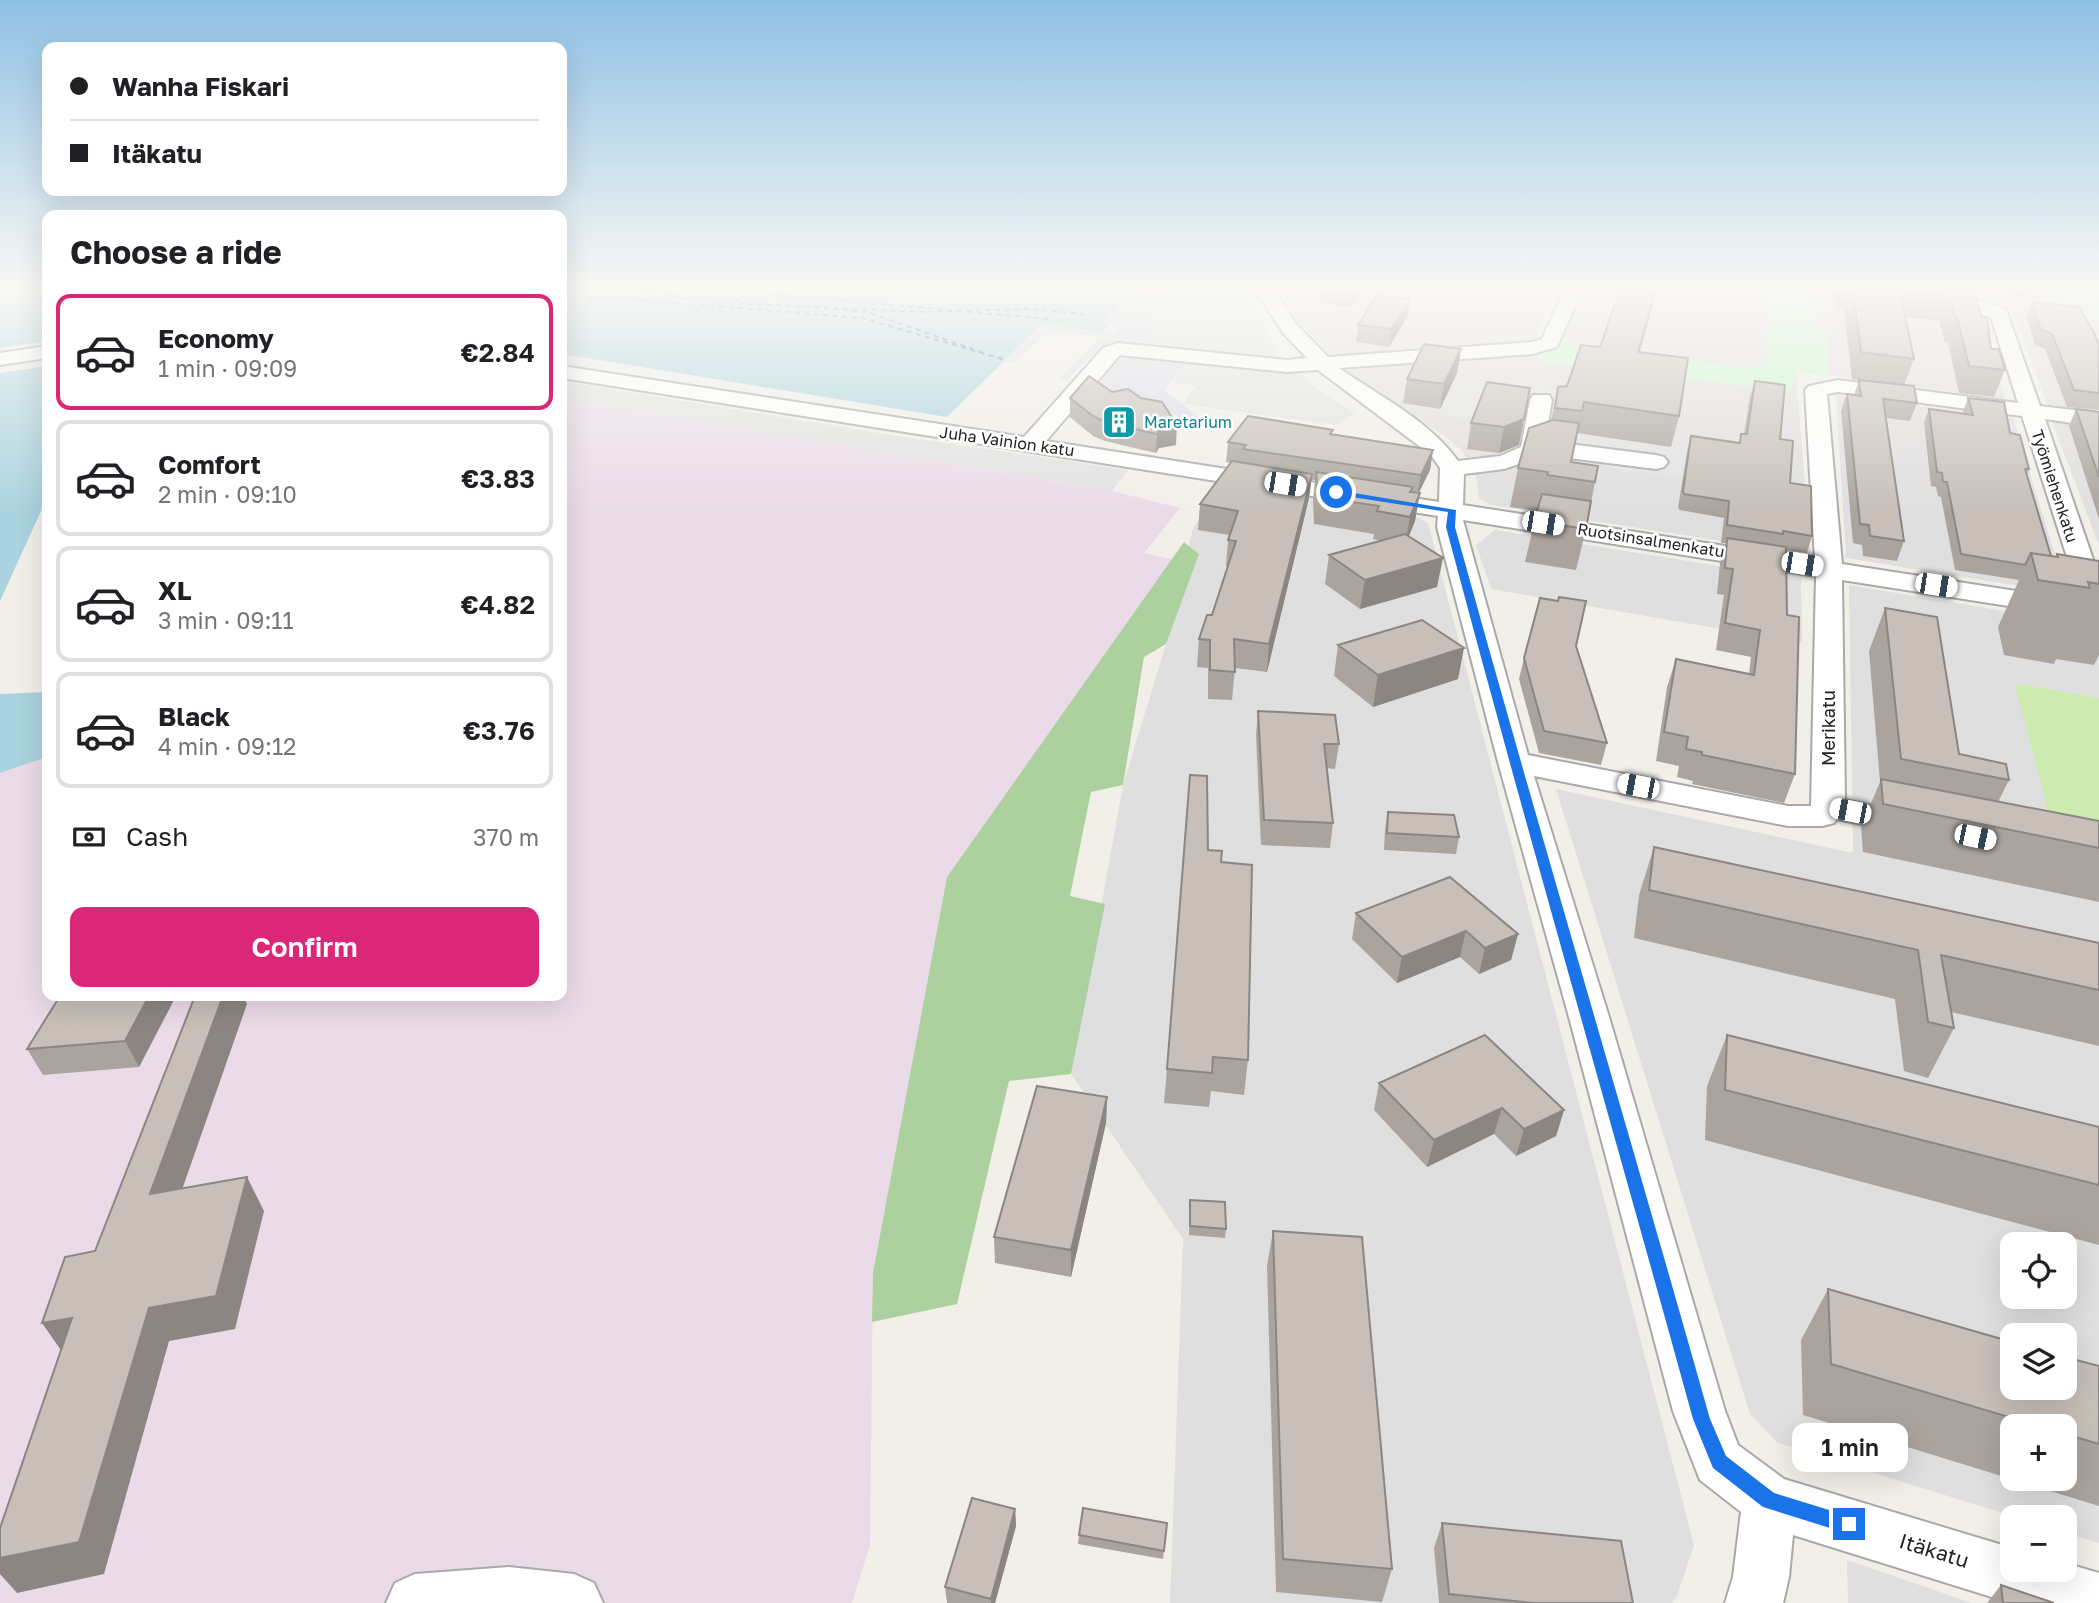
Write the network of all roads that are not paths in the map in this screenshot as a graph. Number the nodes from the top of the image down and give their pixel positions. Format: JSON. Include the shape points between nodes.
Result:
{"nodes":[{"id":1,"x":1099,"y":365,"type":"edge"},
{"id":2,"x":1275,"y":365,"type":"edge"},
{"id":3,"x":1323,"y":365,"type":"joint"},
{"id":4,"x":2016,"y":365,"type":"edge"},
{"id":5,"x":567,"y":373,"type":"edge"},
{"id":6,"x":1541,"y":400,"type":"dead end"},
{"id":7,"x":2031,"y":412,"type":"junction"},
{"id":8,"x":2099,"y":420,"type":"edge"},
{"id":9,"x":1030,"y":445,"type":"junction"},
{"id":10,"x":1532,"y":450,"type":"junction"},
{"id":11,"x":1656,"y":463,"type":"dead end"},
{"id":12,"x":1452,"y":468,"type":"junction"},
{"id":13,"x":1452,"y":510,"type":"junction"},
{"id":14,"x":1829,"y":568,"type":"junction"},
{"id":15,"x":2098,"y":611,"type":"edge"},
{"id":16,"x":1514,"y":762,"type":"junction"},
{"id":17,"x":1828,"y":807,"type":"junction"},
{"id":18,"x":1942,"y":830,"type":"edge"},
{"id":19,"x":1769,"y":1501,"type":"junction"},
{"id":20,"x":2099,"y":1602,"type":"edge"},
{"id":21,"x":415,"y":1603,"type":"edge"},
{"id":22,"x":574,"y":1603,"type":"edge"},
{"id":23,"x":1754,"y":1603,"type":"edge"}],
"edges":[{"from":1,"to":9,"type":"street"},
{"from":2,"to":3,"type":"street"},
{"from":3,"to":12,"type":"street","via":[[1422,436]]},
{"from":4,"to":7,"type":"street","name":"Työmiehenkatu"},
{"from":5,"to":9,"type":"street","name":"Juha Vainion katu"},
{"from":6,"to":10,"type":"street"},
{"from":7,"to":8,"type":"street"},
{"from":7,"to":14,"type":"street","name":"Merikatu","via":[[1838,386],[1816,390]]},
{"from":7,"to":15,"type":"street","name":"Työmiehenkatu"},
{"from":9,"to":13,"type":"street","name":"Juha Vainion katu"},
{"from":10,"to":11,"type":"street"},
{"from":10,"to":12,"type":"street","via":[[1522,457]]},
{"from":12,"to":13,"type":"street"},
{"from":13,"to":14,"type":"street","name":"Ruotsinsalmenkatu"},
{"from":13,"to":16,"type":"street","via":[[1450,527]]},
{"from":14,"to":15,"type":"street","name":"Ruotsinsalmenkatu"},
{"from":14,"to":17,"type":"street","name":"Merikatu"},
{"from":16,"to":17,"type":"street","via":[[1788,816],[1822,816]]},
{"from":16,"to":19,"type":"street","via":[[1701,1419],[1719,1462]]},
{"from":17,"to":18,"type":"street"},
{"from":19,"to":20,"type":"street","name":"Itäkatu"},
{"from":19,"to":23,"type":"street"},
{"from":21,"to":22,"type":"street","via":[[509,1595]]}]}
